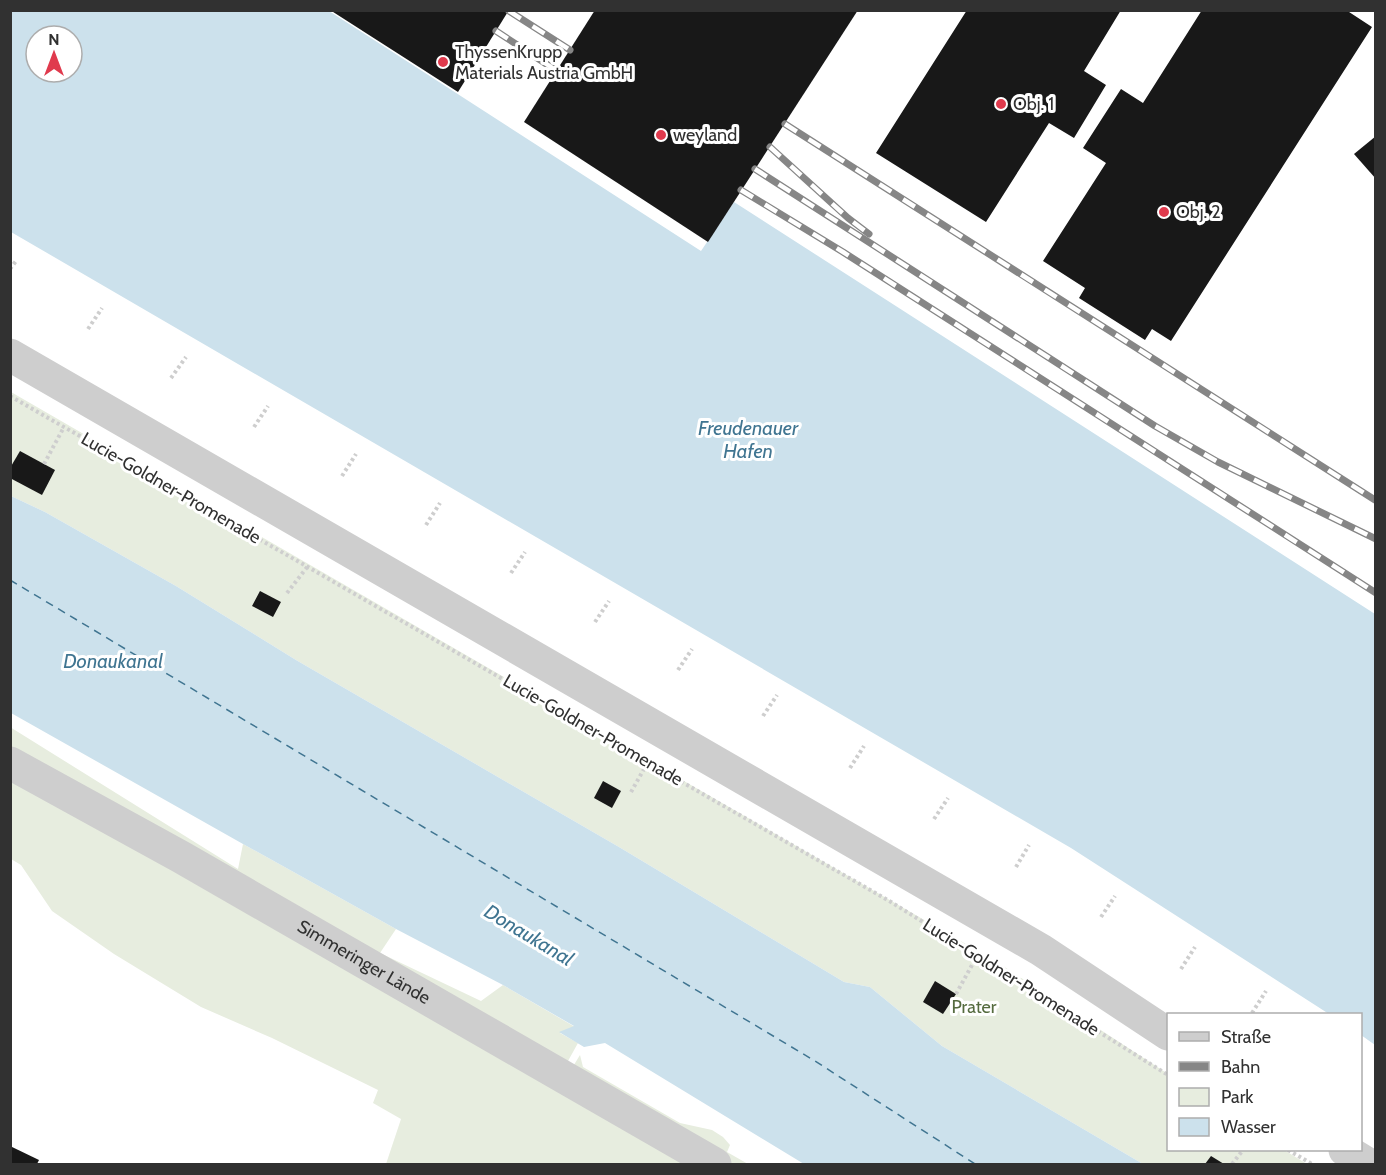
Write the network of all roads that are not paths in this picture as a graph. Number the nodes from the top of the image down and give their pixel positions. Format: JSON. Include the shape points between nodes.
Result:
{"nodes":[{"id":1,"x":10,"y":355,"type":"edge"},
{"id":2,"x":10,"y":764,"type":"edge"},
{"id":3,"x":1167,"y":1033,"type":"edge"},
{"id":4,"x":1348,"y":1151,"type":"edge"},
{"id":5,"x":715,"y":1164,"type":"edge"},
{"id":6,"x":1368,"y":1164,"type":"edge"}],
"edges":[{"from":1,"to":3,"type":"lane","via":[[1041,950]]},
{"from":2,"to":5,"type":"lane","name":"Simmeringer Lände","via":[[181,857]]},
{"from":4,"to":6,"type":"lane"}]}
